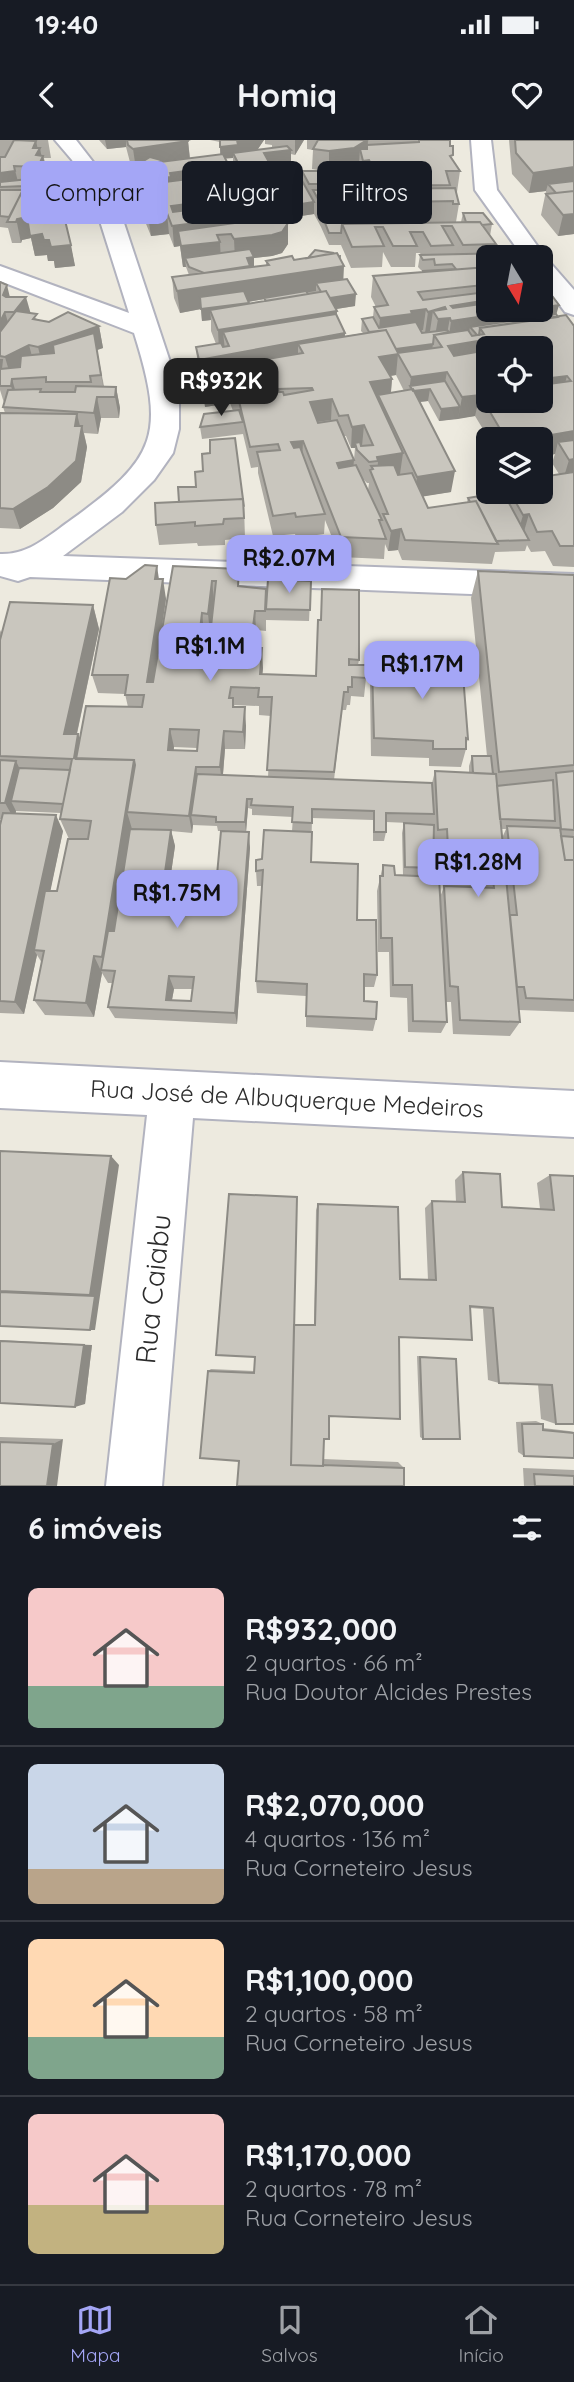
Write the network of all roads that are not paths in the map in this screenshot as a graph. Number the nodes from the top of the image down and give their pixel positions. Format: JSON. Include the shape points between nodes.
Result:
{"nodes":[{"id":1,"x":65,"y":140,"type":"edge"},
{"id":2,"x":481,"y":140,"type":"edge"},
{"id":3,"x":527,"y":245,"type":"edge"},
{"id":4,"x":0,"y":273,"type":"edge"},
{"id":5,"x":553,"y":280,"type":"edge"},
{"id":6,"x":574,"y":307,"type":"edge"},
{"id":7,"x":145,"y":328,"type":"junction"},
{"id":8,"x":8,"y":570,"type":"edge"},
{"id":9,"x":574,"y":586,"type":"edge"},
{"id":10,"x":0,"y":1085,"type":"edge"},
{"id":11,"x":173,"y":1093,"type":"junction"},
{"id":12,"x":574,"y":1114,"type":"edge"},
{"id":13,"x":134,"y":1486,"type":"edge"}],
"edges":[{"from":1,"to":7,"type":"street","via":[[95,180],[126,254]]},
{"from":2,"to":3,"type":"street","via":[[487,193]]},
{"from":4,"to":7,"type":"street"},
{"from":5,"to":6,"type":"street"},
{"from":7,"to":8,"type":"street","via":[[165,396],[164,432],[156,458],[111,505]]},
{"from":8,"to":9,"type":"street"},
{"from":10,"to":11,"type":"street","name":"Rua José de Albuquerque Medeiros"},
{"from":11,"to":12,"type":"street","name":"Rua José de Albuquerque Medeiros"},
{"from":11,"to":13,"type":"street","name":"Rua Caiabu"}]}
